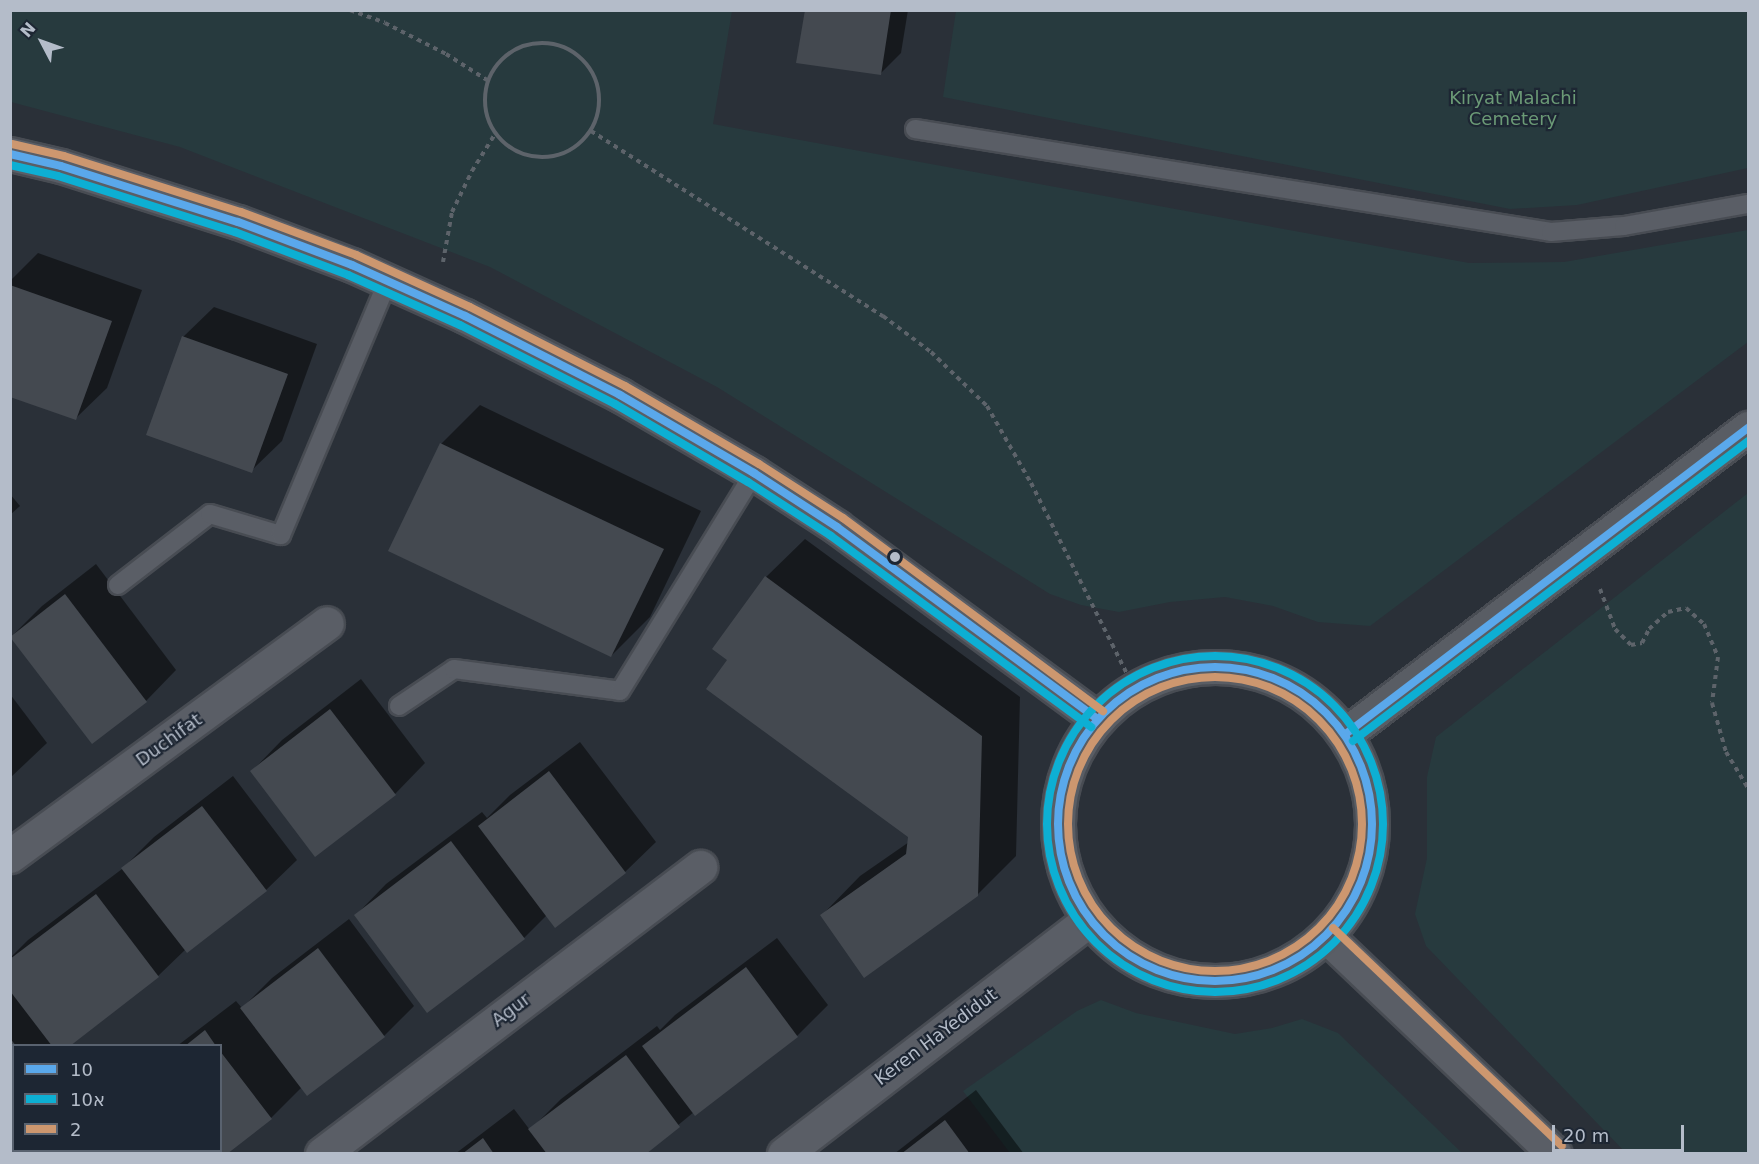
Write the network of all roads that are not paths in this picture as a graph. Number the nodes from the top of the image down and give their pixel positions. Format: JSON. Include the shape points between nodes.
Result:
{"nodes":[{"id":1,"x":915,"y":129,"type":"dead end"},
{"id":2,"x":10,"y":154,"type":"edge"},
{"id":3,"x":1749,"y":204,"type":"edge"},
{"id":4,"x":388,"y":281,"type":"junction"},
{"id":5,"x":1749,"y":428,"type":"edge"},
{"id":6,"x":754,"y":472,"type":"junction"},
{"id":7,"x":118,"y":585,"type":"dead end"},
{"id":8,"x":327,"y":623,"type":"dead end"},
{"id":9,"x":399,"y":706,"type":"dead end"},
{"id":10,"x":1097,"y":718,"type":"junction"},
{"id":11,"x":1347,"y":734,"type":"junction"},
{"id":12,"x":10,"y":856,"type":"edge"},
{"id":13,"x":700,"y":867,"type":"dead end"},
{"id":14,"x":1089,"y":920,"type":"junction"},
{"id":15,"x":1326,"y":936,"type":"junction"},
{"id":16,"x":322,"y":1154,"type":"edge"},
{"id":17,"x":784,"y":1154,"type":"edge"},
{"id":18,"x":1555,"y":1154,"type":"edge"}],
"edges":[{"from":1,"to":3,"type":"lane","via":[[1551,232],[1624,226]]},
{"from":2,"to":4,"type":"street","via":[[61,166],[238,222]]},
{"from":4,"to":6,"type":"street","via":[[620,395]]},
{"from":4,"to":7,"type":"lane","via":[[280,535],[210,514]]},
{"from":5,"to":11,"type":"street"},
{"from":6,"to":9,"type":"lane","via":[[620,691],[454,669]]},
{"from":6,"to":10,"type":"street","via":[[837,526]]},
{"from":8,"to":12,"type":"street","name":"Duchifat"},
{"from":10,"to":11,"type":"street","via":[[1134,688],[1178,670],[1225,665],[1272,675],[1314,699]]},
{"from":10,"to":14,"type":"street","via":[[1073,755],[1059,796],[1058,840],[1067,882]]},
{"from":11,"to":15,"type":"street","via":[[1369,784],[1373,838],[1359,891]]},
{"from":13,"to":16,"type":"street","name":"Agur"},
{"from":14,"to":15,"type":"street","via":[[1127,957],[1177,978],[1231,982],[1282,967]]},
{"from":14,"to":17,"type":"street","name":"Keren HaYedidut"},
{"from":15,"to":18,"type":"street"}]}
